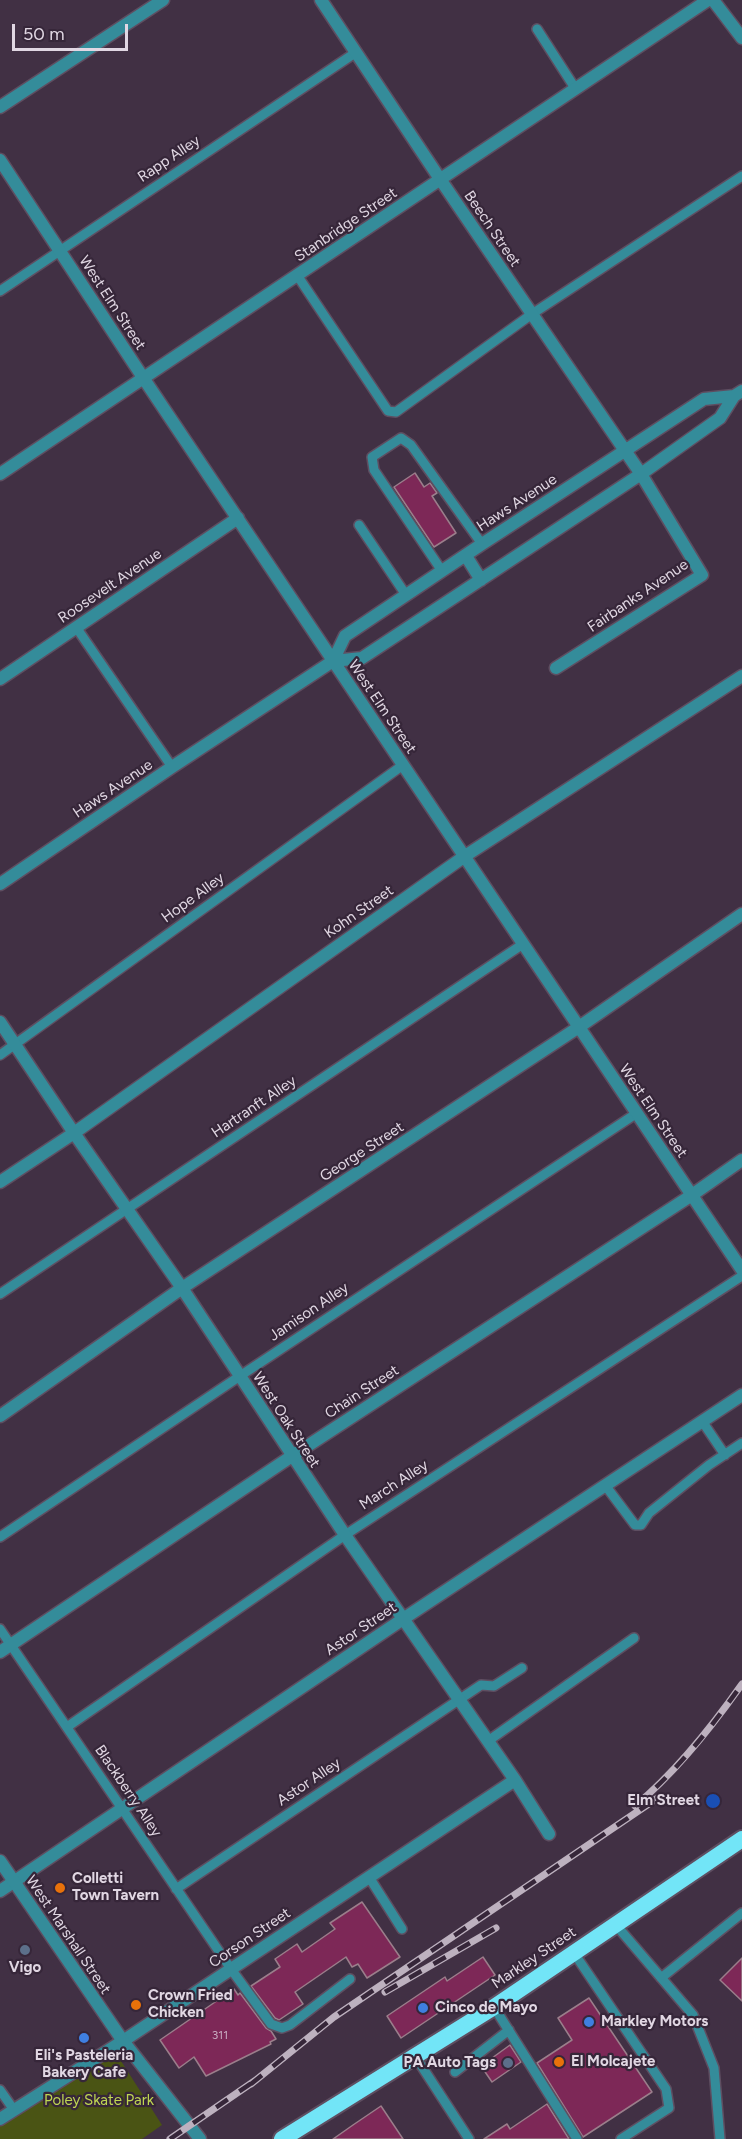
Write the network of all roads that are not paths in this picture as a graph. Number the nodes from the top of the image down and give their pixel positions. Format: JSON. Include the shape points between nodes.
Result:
{"nodes":[{"id":1,"x":163,"y":0,"type":"edge"},
{"id":2,"x":321,"y":0,"type":"edge"},
{"id":3,"x":708,"y":0,"type":"edge"},
{"id":4,"x":713,"y":0,"type":"edge"},
{"id":5,"x":537,"y":29,"type":"dead end"},
{"id":6,"x":742,"y":38,"type":"edge"},
{"id":7,"x":355,"y":53,"type":"junction"},
{"id":8,"x":575,"y":88,"type":"junction"},
{"id":9,"x":0,"y":107,"type":"edge"},
{"id":10,"x":0,"y":160,"type":"edge"},
{"id":11,"x":742,"y":176,"type":"edge"},
{"id":12,"x":440,"y":179,"type":"junction"},
{"id":13,"x":59,"y":250,"type":"junction"},
{"id":14,"x":297,"y":275,"type":"junction"},
{"id":15,"x":0,"y":291,"type":"edge"},
{"id":16,"x":531,"y":314,"type":"junction"},
{"id":17,"x":144,"y":379,"type":"junction"},
{"id":18,"x":738,"y":393,"type":"edge"},
{"id":19,"x":625,"y":450,"type":"junction"},
{"id":20,"x":0,"y":474,"type":"edge"},
{"id":21,"x":641,"y":474,"type":"junction"},
{"id":22,"x":238,"y":518,"type":"junction"},
{"id":23,"x":359,"y":525,"type":"dead end"},
{"id":24,"x":482,"y":544,"type":"junction"},
{"id":25,"x":466,"y":556,"type":"junction"},
{"id":26,"x":441,"y":570,"type":"junction"},
{"id":27,"x":481,"y":580,"type":"junction"},
{"id":28,"x":406,"y":595,"type":"junction"},
{"id":29,"x":76,"y":627,"type":"junction"},
{"id":30,"x":333,"y":661,"type":"junction"},
{"id":31,"x":556,"y":668,"type":"dead end"},
{"id":32,"x":742,"y":676,"type":"edge"},
{"id":33,"x":0,"y":679,"type":"edge"},
{"id":34,"x":403,"y":765,"type":"junction"},
{"id":35,"x":172,"y":767,"type":"junction"},
{"id":36,"x":465,"y":856,"type":"junction"},
{"id":37,"x":0,"y":884,"type":"edge"},
{"id":38,"x":742,"y":914,"type":"edge"},
{"id":39,"x":523,"y":944,"type":"junction"},
{"id":40,"x":0,"y":1022,"type":"edge"},
{"id":41,"x":579,"y":1027,"type":"junction"},
{"id":42,"x":15,"y":1045,"type":"junction"},
{"id":43,"x":0,"y":1055,"type":"edge"},
{"id":44,"x":637,"y":1113,"type":"junction"},
{"id":45,"x":74,"y":1133,"type":"junction"},
{"id":46,"x":742,"y":1161,"type":"edge"},
{"id":47,"x":0,"y":1182,"type":"edge"},
{"id":48,"x":692,"y":1196,"type":"junction"},
{"id":49,"x":127,"y":1211,"type":"junction"},
{"id":50,"x":742,"y":1270,"type":"edge"},
{"id":51,"x":742,"y":1276,"type":"edge"},
{"id":52,"x":182,"y":1288,"type":"junction"},
{"id":53,"x":0,"y":1294,"type":"edge"},
{"id":54,"x":240,"y":1376,"type":"junction"},
{"id":55,"x":742,"y":1395,"type":"edge"},
{"id":56,"x":0,"y":1416,"type":"edge"},
{"id":57,"x":702,"y":1421,"type":"junction"},
{"id":58,"x":742,"y":1443,"type":"edge"},
{"id":59,"x":725,"y":1455,"type":"junction"},
{"id":60,"x":292,"y":1456,"type":"junction"},
{"id":61,"x":605,"y":1485,"type":"junction"},
{"id":62,"x":345,"y":1535,"type":"junction"},
{"id":63,"x":0,"y":1538,"type":"edge"},
{"id":64,"x":403,"y":1619,"type":"junction"},
{"id":65,"x":0,"y":1629,"type":"edge"},
{"id":66,"x":634,"y":1638,"type":"dead end"},
{"id":67,"x":5,"y":1649,"type":"edge"},
{"id":68,"x":522,"y":1668,"type":"dead end"},
{"id":69,"x":459,"y":1700,"type":"junction"},
{"id":70,"x":67,"y":1727,"type":"junction"},
{"id":71,"x":488,"y":1741,"type":"junction"},
{"id":72,"x":515,"y":1780,"type":"junction"},
{"id":73,"x":122,"y":1809,"type":"junction"},
{"id":74,"x":549,"y":1834,"type":"dead end"},
{"id":75,"x":742,"y":1839,"type":"edge"},
{"id":76,"x":0,"y":1861,"type":"edge"},
{"id":77,"x":369,"y":1877,"type":"junction"},
{"id":78,"x":14,"y":1882,"type":"junction"},
{"id":79,"x":176,"y":1889,"type":"junction"},
{"id":80,"x":0,"y":1891,"type":"edge"},
{"id":81,"x":742,"y":1913,"type":"edge"},
{"id":82,"x":616,"y":1925,"type":"junction"},
{"id":83,"x":402,"y":1929,"type":"dead end"},
{"id":84,"x":574,"y":1953,"type":"junction"},
{"id":85,"x":231,"y":1969,"type":"junction"},
{"id":86,"x":661,"y":1977,"type":"junction"},
{"id":87,"x":350,"y":1980,"type":"dead end"},
{"id":88,"x":494,"y":2007,"type":"junction"},
{"id":89,"x":509,"y":2030,"type":"junction"},
{"id":90,"x":123,"y":2041,"type":"junction"},
{"id":91,"x":415,"y":2056,"type":"junction"},
{"id":92,"x":454,"y":2072,"type":"dead end"},
{"id":93,"x":0,"y":2090,"type":"edge"},
{"id":94,"x":14,"y":2110,"type":"junction"},
{"id":95,"x":0,"y":2119,"type":"edge"},
{"id":96,"x":200,"y":2139,"type":"edge"},
{"id":97,"x":282,"y":2139,"type":"edge"},
{"id":98,"x":469,"y":2139,"type":"edge"},
{"id":99,"x":577,"y":2139,"type":"edge"},
{"id":100,"x":621,"y":2139,"type":"edge"},
{"id":101,"x":720,"y":2139,"type":"edge"}],
"edges":[{"from":1,"to":9,"type":"street"},
{"from":2,"to":7,"type":"street","name":"Beech Street"},
{"from":3,"to":8,"type":"street","name":"Stanbridge Street"},
{"from":4,"to":6,"type":"street"},
{"from":5,"to":8,"type":"lane"},
{"from":7,"to":12,"type":"street","name":"Beech Street"},
{"from":7,"to":13,"type":"lane","name":"Rapp Alley"},
{"from":8,"to":12,"type":"street","name":"Stanbridge Street"},
{"from":10,"to":13,"type":"street","name":"West Elm Street"},
{"from":11,"to":16,"type":"lane"},
{"from":12,"to":14,"type":"street","name":"Stanbridge Street"},
{"from":12,"to":16,"type":"street","name":"Beech Street"},
{"from":13,"to":15,"type":"lane","name":"Rapp Alley"},
{"from":13,"to":17,"type":"street","name":"West Elm Street"},
{"from":14,"to":16,"type":"lane","via":[[388,411],[396,412]]},
{"from":14,"to":17,"type":"street","name":"Stanbridge Street"},
{"from":16,"to":19,"type":"street","name":"Beech Street"},
{"from":17,"to":20,"type":"street","name":"Stanbridge Street"},
{"from":17,"to":22,"type":"street","name":"West Elm Street"},
{"from":18,"to":19,"type":"street","name":"Haws Avenue","via":[[704,399]]},
{"from":18,"to":21,"type":"street","name":"Haws Avenue","via":[[720,418]]},
{"from":19,"to":21,"type":"street","name":"Beech Street"},
{"from":19,"to":24,"type":"street","name":"Haws Avenue"},
{"from":21,"to":27,"type":"street","name":"Haws Avenue"},
{"from":21,"to":31,"type":"street","name":"Fairbanks Avenue","via":[[702,575]]},
{"from":22,"to":29,"type":"street","name":"Roosevelt Avenue"},
{"from":22,"to":30,"type":"street","name":"West Elm Street"},
{"from":23,"to":28,"type":"lane"},
{"from":24,"to":25,"type":"street","name":"Haws Avenue"},
{"from":24,"to":26,"type":"lane","via":[[411,445],[401,438],[372,458],[374,470]]},
{"from":25,"to":26,"type":"street","name":"Haws Avenue"},
{"from":25,"to":27,"type":"street"},
{"from":26,"to":28,"type":"street","name":"Haws Avenue"},
{"from":27,"to":30,"type":"street","name":"Haws Avenue","via":[[362,658]]},
{"from":28,"to":30,"type":"street","name":"Haws Avenue","via":[[345,636]]},
{"from":29,"to":33,"type":"street","name":"Roosevelt Avenue"},
{"from":29,"to":35,"type":"lane"},
{"from":30,"to":34,"type":"street","name":"West Elm Street"},
{"from":30,"to":35,"type":"street","name":"Haws Avenue"},
{"from":32,"to":36,"type":"street","name":"Kohn Street"},
{"from":34,"to":36,"type":"street","name":"West Elm Street"},
{"from":34,"to":42,"type":"lane","name":"Hope Alley"},
{"from":35,"to":37,"type":"street","name":"Haws Avenue"},
{"from":36,"to":39,"type":"street","name":"West Elm Street"},
{"from":36,"to":45,"type":"street","name":"Kohn Street"},
{"from":38,"to":41,"type":"street","name":"George Street"},
{"from":39,"to":41,"type":"street","name":"West Elm Street"},
{"from":39,"to":49,"type":"lane","name":"Hartranft Alley"},
{"from":40,"to":42,"type":"street","name":"West Oak Street"},
{"from":41,"to":44,"type":"street","name":"West Elm Street"},
{"from":41,"to":52,"type":"street","name":"George Street"},
{"from":42,"to":43,"type":"lane","name":"Hope Alley"},
{"from":42,"to":45,"type":"street","name":"West Oak Street"},
{"from":44,"to":48,"type":"street","name":"West Elm Street"},
{"from":44,"to":54,"type":"lane","name":"Jamison Alley"},
{"from":45,"to":47,"type":"street","name":"Kohn Street"},
{"from":45,"to":49,"type":"street","name":"West Oak Street"},
{"from":46,"to":48,"type":"street","name":"Chain Street"},
{"from":48,"to":50,"type":"street","name":"West Elm Street"},
{"from":48,"to":60,"type":"street","name":"Chain Street"},
{"from":49,"to":52,"type":"street","name":"West Oak Street"},
{"from":49,"to":53,"type":"lane","name":"Hartranft Alley"},
{"from":51,"to":62,"type":"lane","name":"March Alley"},
{"from":52,"to":54,"type":"street","name":"West Oak Street"},
{"from":52,"to":56,"type":"street","name":"George Street"},
{"from":54,"to":60,"type":"street","name":"West Oak Street"},
{"from":54,"to":63,"type":"lane","name":"Jamison Alley"},
{"from":55,"to":57,"type":"street","name":"Astor Street"},
{"from":57,"to":59,"type":"lane"},
{"from":57,"to":61,"type":"street","name":"Astor Street"},
{"from":58,"to":59,"type":"lane"},
{"from":59,"to":61,"type":"lane","via":[[649,1513],[641,1525],[635,1525]]},
{"from":60,"to":62,"type":"street","name":"West Oak Street"},
{"from":60,"to":67,"type":"street","name":"Chain Street"},
{"from":61,"to":64,"type":"street","name":"Astor Street"},
{"from":62,"to":64,"type":"street","name":"West Oak Street"},
{"from":62,"to":70,"type":"lane","name":"March Alley"},
{"from":64,"to":69,"type":"street","name":"West Oak Street"},
{"from":64,"to":73,"type":"street","name":"Astor Street"},
{"from":65,"to":67,"type":"lane","name":"Blackberry Alley"},
{"from":66,"to":71,"type":"lane"},
{"from":67,"to":70,"type":"lane","name":"Blackberry Alley"},
{"from":68,"to":69,"type":"lane","name":"Astor Alley","via":[[494,1686],[481,1685]]},
{"from":69,"to":71,"type":"street","name":"West Oak Street"},
{"from":69,"to":79,"type":"lane","name":"Astor Alley"},
{"from":70,"to":73,"type":"lane","name":"Blackberry Alley"},
{"from":71,"to":72,"type":"street","name":"West Oak Street"},
{"from":72,"to":74,"type":"street","name":"West Oak Street"},
{"from":72,"to":77,"type":"street","name":"Corson Street"},
{"from":73,"to":78,"type":"street","name":"Astor Street"},
{"from":73,"to":79,"type":"lane","name":"Blackberry Alley"},
{"from":75,"to":82,"type":"highway","name":"Markley Street"},
{"from":76,"to":78,"type":"street","name":"West Marshall Street"},
{"from":77,"to":83,"type":"lane"},
{"from":77,"to":85,"type":"street","name":"Corson Street"},
{"from":78,"to":80,"type":"street","name":"Astor Street"},
{"from":78,"to":90,"type":"street","name":"West Marshall Street"},
{"from":79,"to":85,"type":"lane","name":"Blackberry Alley"},
{"from":81,"to":86,"type":"lane"},
{"from":82,"to":84,"type":"highway","name":"Markley Street"},
{"from":82,"to":86,"type":"lane"},
{"from":84,"to":88,"type":"highway","name":"Markley Street"},
{"from":84,"to":100,"type":"lane","via":[[666,2089],[669,2108]]},
{"from":85,"to":87,"type":"lane","name":"Blackberry Alley","via":[[266,2019],[282,2028]]},
{"from":85,"to":90,"type":"street","name":"Corson Street"},
{"from":86,"to":101,"type":"lane","via":[[693,2014],[714,2068]]},
{"from":88,"to":89,"type":"lane"},
{"from":88,"to":91,"type":"highway","name":"Markley Street"},
{"from":89,"to":92,"type":"lane"},
{"from":89,"to":99,"type":"lane"},
{"from":90,"to":94,"type":"street","name":"Corson Street"},
{"from":90,"to":96,"type":"street","name":"West Marshall Street"},
{"from":91,"to":97,"type":"highway","name":"Markley Street"},
{"from":91,"to":98,"type":"lane"},
{"from":93,"to":94,"type":"lane"},
{"from":94,"to":95,"type":"street","name":"Corson Street"}]}
